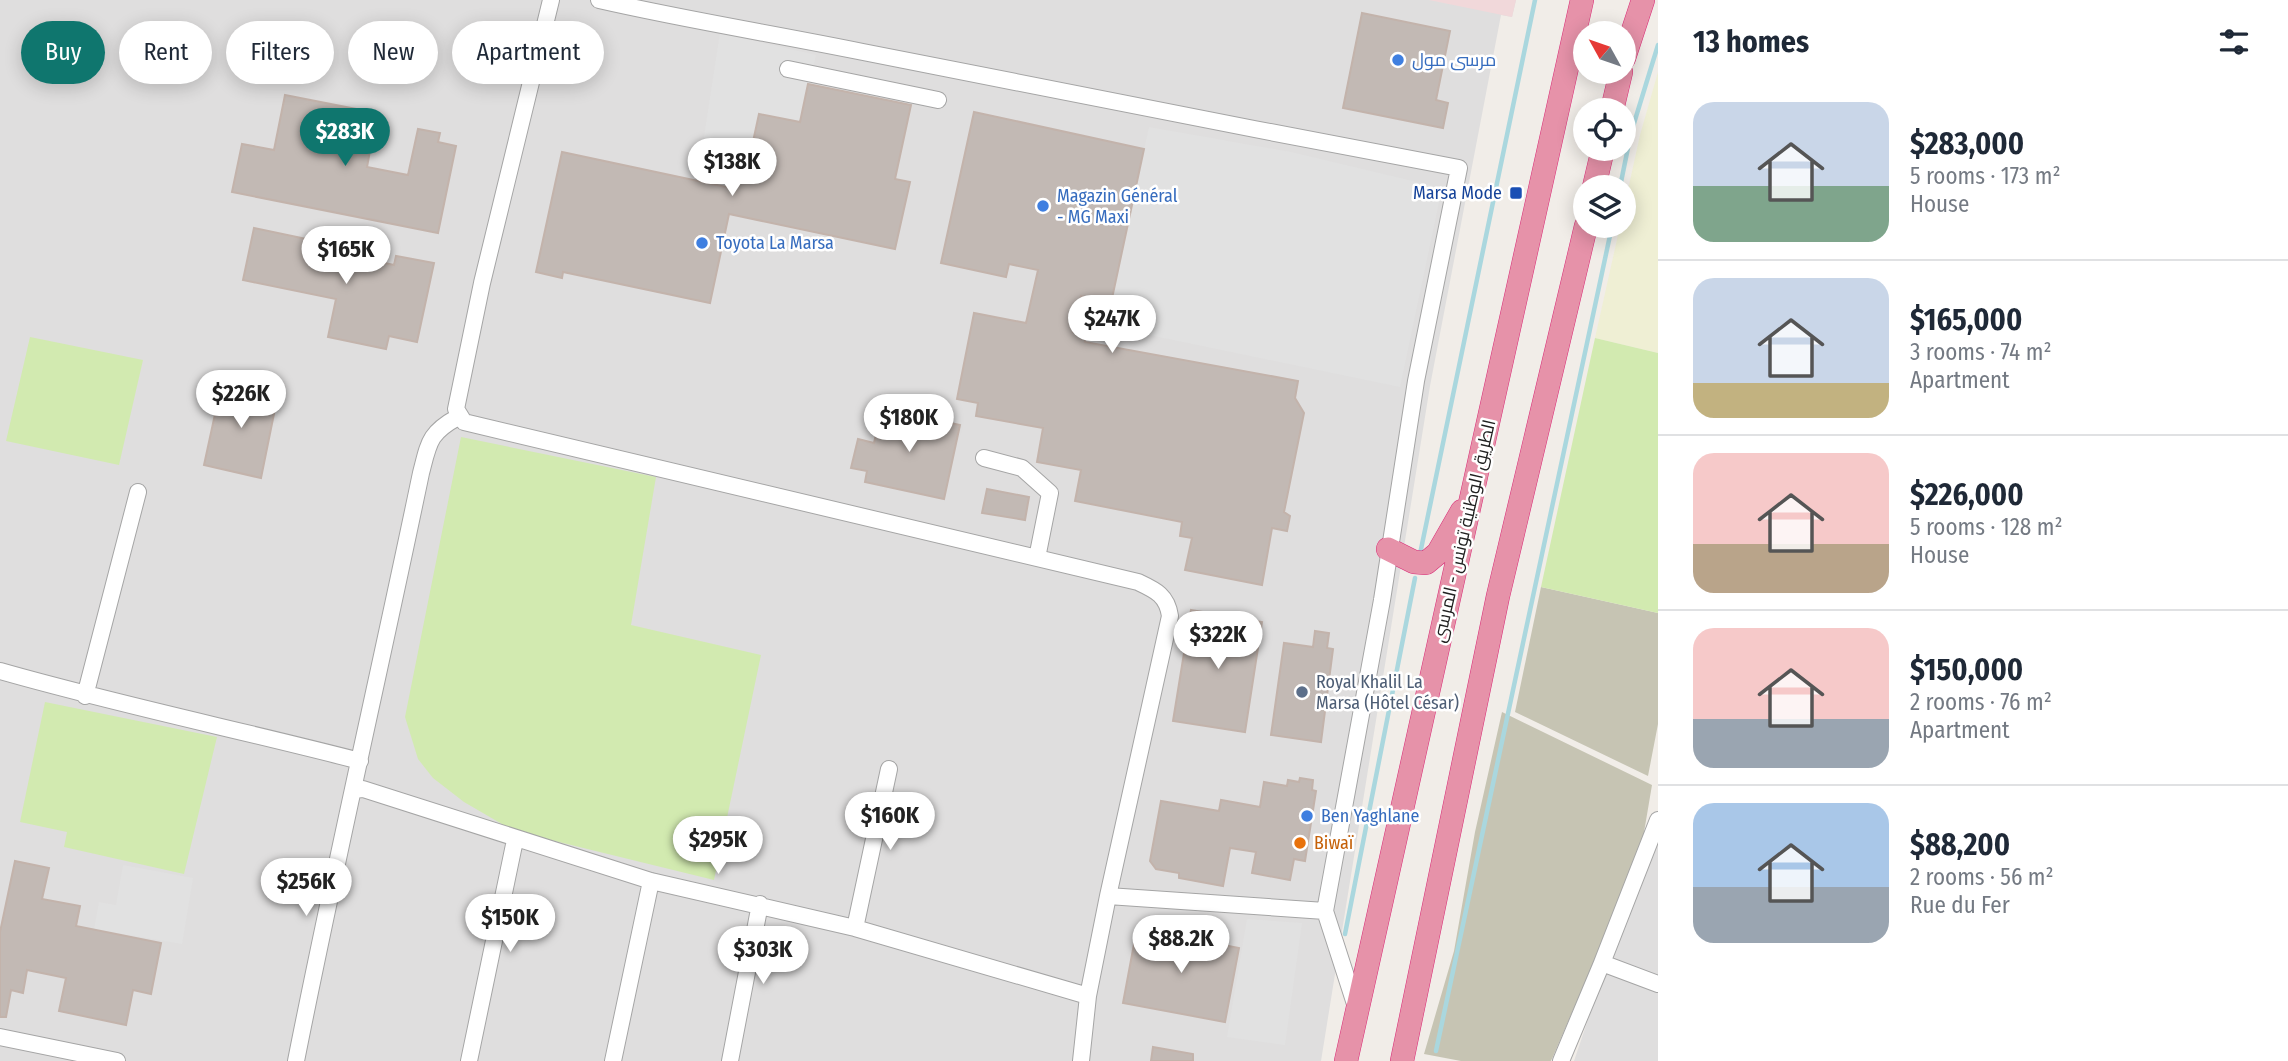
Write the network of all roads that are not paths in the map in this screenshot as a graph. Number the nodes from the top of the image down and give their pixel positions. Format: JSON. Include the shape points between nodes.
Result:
{"nodes":[{"id":1,"x":551,"y":0,"type":"edge"},
{"id":2,"x":598,"y":0,"type":"edge"},
{"id":3,"x":1576,"y":0,"type":"edge"},
{"id":4,"x":1582,"y":0,"type":"edge"},
{"id":5,"x":1636,"y":0,"type":"edge"},
{"id":6,"x":1643,"y":0,"type":"edge"},
{"id":7,"x":1632,"y":21,"type":"edge"},
{"id":8,"x":1636,"y":21,"type":"edge"},
{"id":9,"x":788,"y":69,"type":"dead end"},
{"id":10,"x":1564,"y":79,"type":"junction"},
{"id":11,"x":937,"y":100,"type":"dead end"},
{"id":12,"x":1583,"y":238,"type":"edge"},
{"id":13,"x":458,"y":417,"type":"junction"},
{"id":14,"x":984,"y":458,"type":"dead end"},
{"id":15,"x":1474,"y":490,"type":"junction"},
{"id":16,"x":138,"y":492,"type":"dead end"},
{"id":17,"x":1388,"y":549,"type":"junction"},
{"id":18,"x":1037,"y":558,"type":"junction"},
{"id":19,"x":0,"y":671,"type":"edge"},
{"id":20,"x":85,"y":696,"type":"junction"},
{"id":21,"x":360,"y":761,"type":"junction"},
{"id":22,"x":890,"y":769,"type":"dead end"},
{"id":23,"x":353,"y":790,"type":"junction"},
{"id":24,"x":1658,"y":820,"type":"edge"},
{"id":25,"x":515,"y":840,"type":"junction"},
{"id":26,"x":651,"y":881,"type":"junction"},
{"id":27,"x":1108,"y":896,"type":"junction"},
{"id":28,"x":760,"y":904,"type":"junction"},
{"id":29,"x":1325,"y":911,"type":"junction"},
{"id":30,"x":855,"y":928,"type":"junction"},
{"id":31,"x":1602,"y":963,"type":"junction"},
{"id":32,"x":1658,"y":984,"type":"edge"},
{"id":33,"x":1088,"y":996,"type":"junction"},
{"id":34,"x":1357,"y":1010,"type":"junction"},
{"id":35,"x":0,"y":1037,"type":"edge"},
{"id":36,"x":117,"y":1061,"type":"edge"},
{"id":37,"x":296,"y":1061,"type":"edge"},
{"id":38,"x":468,"y":1061,"type":"edge"},
{"id":39,"x":613,"y":1061,"type":"edge"},
{"id":40,"x":730,"y":1061,"type":"edge"},
{"id":41,"x":1081,"y":1061,"type":"edge"},
{"id":42,"x":1346,"y":1061,"type":"edge"},
{"id":43,"x":1402,"y":1061,"type":"edge"},
{"id":44,"x":1561,"y":1061,"type":"edge"}],
"edges":[{"from":1,"to":13,"type":"street","via":[[482,283]]},
{"from":2,"to":17,"type":"street","via":[[692,22],[1459,168]]},
{"from":3,"to":10,"type":"highway"},
{"from":4,"to":10,"type":"highway","name":"الطريق الوطنية تونس - المرسى"},
{"from":5,"to":7,"type":"highway"},
{"from":6,"to":8,"type":"highway"},
{"from":9,"to":11,"type":"street"},
{"from":10,"to":15,"type":"highway","name":"الطريق الوطنية تونس - المرسى"},
{"from":12,"to":43,"type":"highway","via":[[1498,596]]},
{"from":13,"to":18,"type":"street"},
{"from":13,"to":21,"type":"street","via":[[438,428],[429,441]]},
{"from":14,"to":18,"type":"street","via":[[1023,468],[1050,493]]},
{"from":15,"to":17,"type":"highway","via":[[1432,559],[1419,563]]},
{"from":15,"to":34,"type":"highway","name":"الطريق الوطنية تونس - المرسى"},
{"from":16,"to":20,"type":"street"},
{"from":17,"to":29,"type":"street"},
{"from":18,"to":27,"type":"street","via":[[1138,582],[1160,593],[1168,604],[1170,616]]},
{"from":19,"to":20,"type":"street"},
{"from":20,"to":21,"type":"street"},
{"from":21,"to":23,"type":"street"},
{"from":22,"to":30,"type":"street"},
{"from":23,"to":25,"type":"street","via":[[363,789]]},
{"from":23,"to":37,"type":"street"},
{"from":24,"to":31,"type":"street"},
{"from":25,"to":26,"type":"street"},
{"from":25,"to":38,"type":"street"},
{"from":26,"to":28,"type":"street"},
{"from":26,"to":39,"type":"street"},
{"from":27,"to":29,"type":"street"},
{"from":27,"to":33,"type":"street"},
{"from":28,"to":30,"type":"street"},
{"from":28,"to":40,"type":"street"},
{"from":29,"to":34,"type":"street"},
{"from":30,"to":33,"type":"street"},
{"from":31,"to":32,"type":"street"},
{"from":31,"to":44,"type":"street"},
{"from":33,"to":41,"type":"street"},
{"from":34,"to":42,"type":"highway","name":"الطريق الوطنية تونس - المرسى"},
{"from":35,"to":36,"type":"street"}]}
